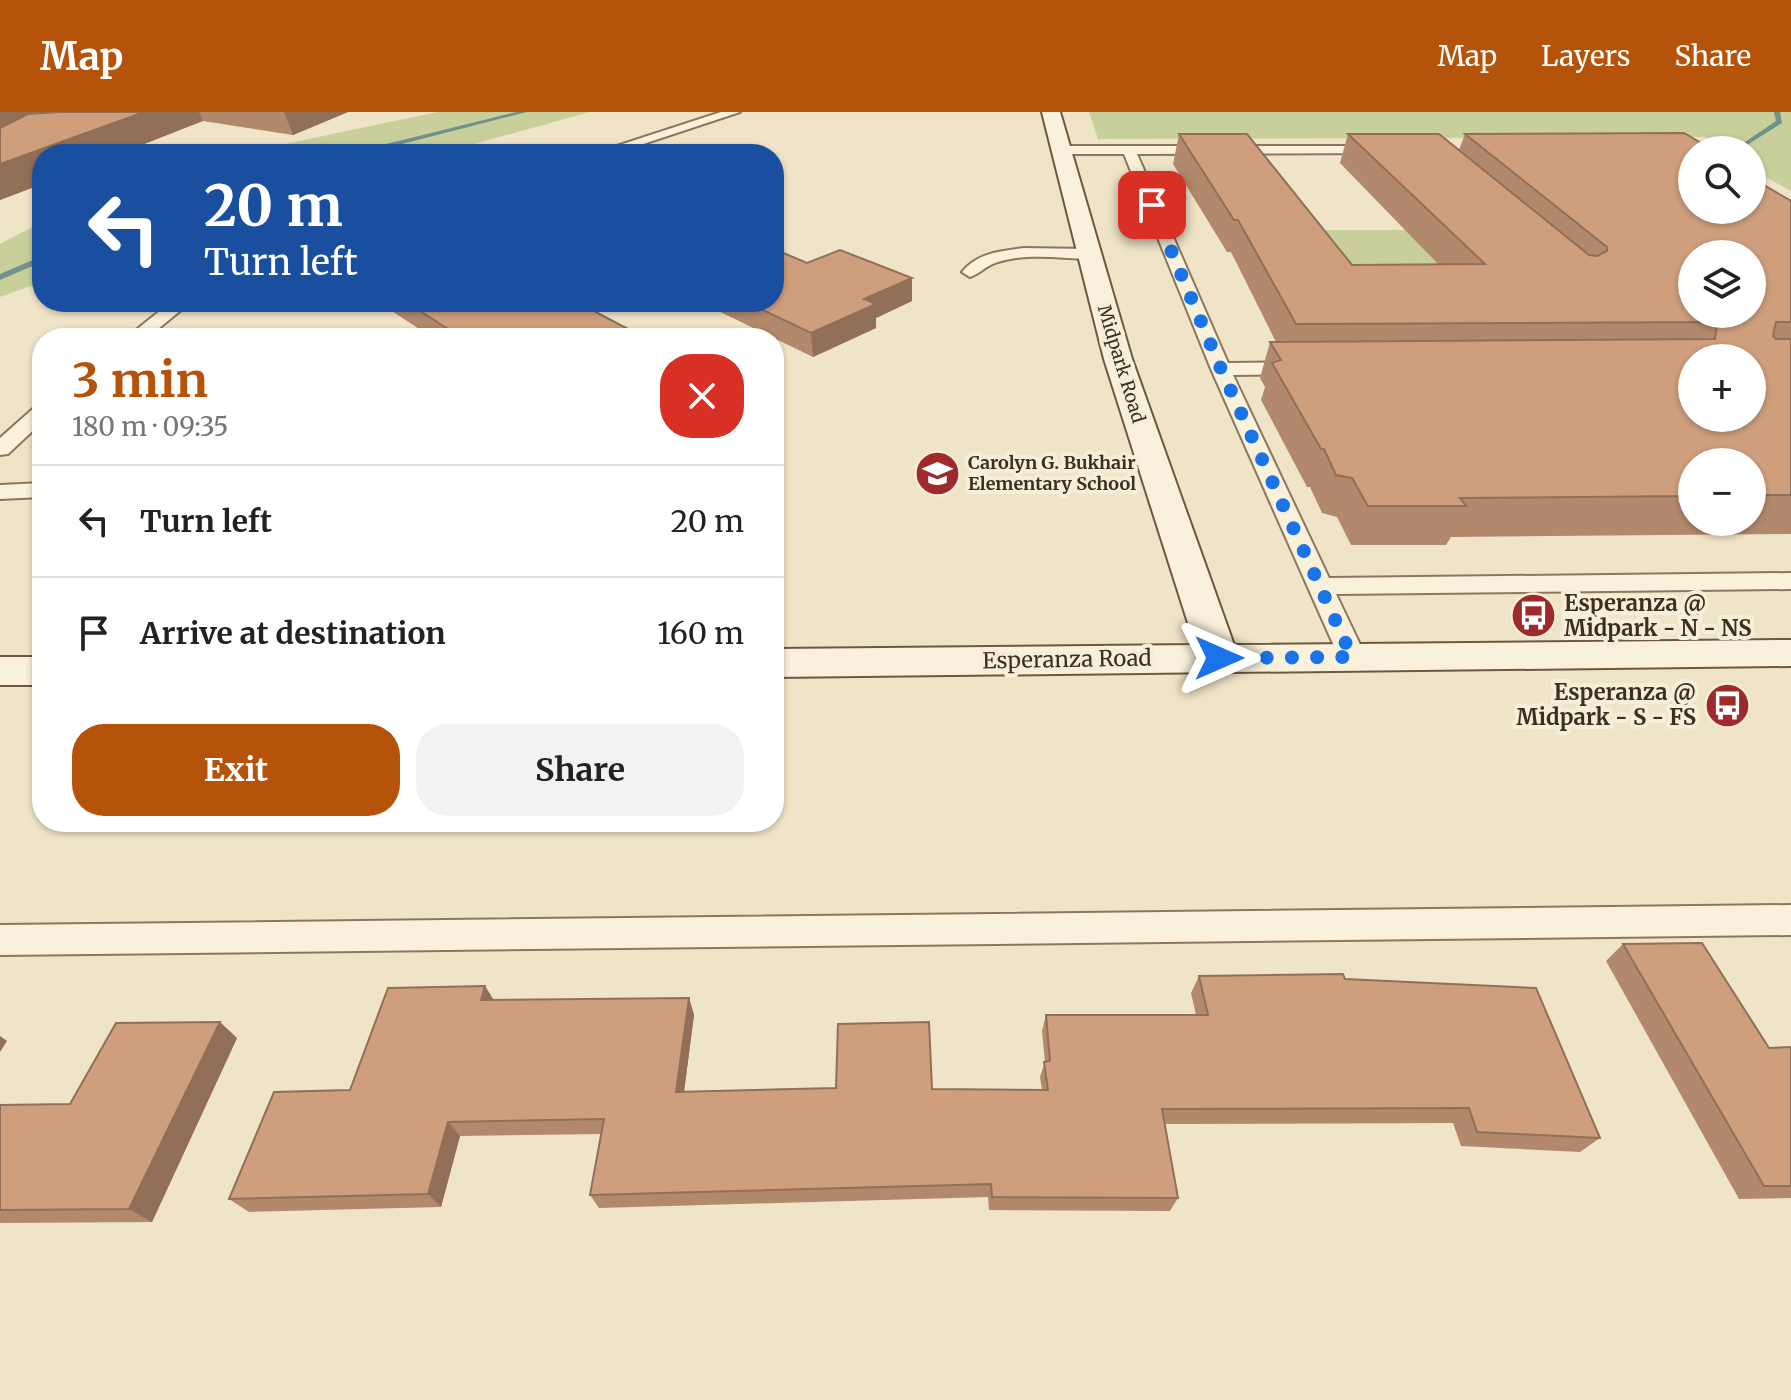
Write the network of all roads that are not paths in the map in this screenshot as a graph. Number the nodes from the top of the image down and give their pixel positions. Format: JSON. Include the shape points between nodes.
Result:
{"nodes":[{"id":1,"x":734,"y":112,"type":"edge"},
{"id":2,"x":1051,"y":112,"type":"edge"},
{"id":3,"x":631,"y":144,"type":"edge"},
{"id":4,"x":1061,"y":150,"type":"junction"},
{"id":5,"x":1129,"y":150,"type":"junction"},
{"id":6,"x":1395,"y":150,"type":"edge"},
{"id":7,"x":1088,"y":254,"type":"junction"},
{"id":8,"x":970,"y":272,"type":"dead end"},
{"id":9,"x":169,"y":312,"type":"edge"},
{"id":10,"x":148,"y":328,"type":"edge"},
{"id":11,"x":1315,"y":368,"type":"edge"},
{"id":12,"x":1221,"y":369,"type":"junction"},
{"id":13,"x":32,"y":420,"type":"edge"},
{"id":14,"x":0,"y":449,"type":"edge"},
{"id":15,"x":4,"y":490,"type":"edge"},
{"id":16,"x":32,"y":490,"type":"edge"},
{"id":17,"x":1791,"y":581,"type":"edge"},
{"id":18,"x":1319,"y":586,"type":"junction"},
{"id":19,"x":1791,"y":653,"type":"edge"},
{"id":20,"x":1352,"y":657,"type":"junction"},
{"id":21,"x":1219,"y":658,"type":"junction"},
{"id":22,"x":784,"y":663,"type":"edge"},
{"id":23,"x":0,"y":671,"type":"edge"},
{"id":24,"x":32,"y":671,"type":"edge"},
{"id":25,"x":1791,"y":920,"type":"edge"},
{"id":26,"x":0,"y":940,"type":"edge"}],
"edges":[{"from":1,"to":3,"type":"lane"},
{"from":2,"to":4,"type":"street","name":"Midpark Road"},
{"from":4,"to":5,"type":"lane"},
{"from":4,"to":7,"type":"street","name":"Midpark Road"},
{"from":5,"to":6,"type":"lane"},
{"from":5,"to":12,"type":"lane"},
{"from":7,"to":8,"type":"lane","via":[[996,256]]},
{"from":7,"to":21,"type":"street","name":"Midpark Road"},
{"from":9,"to":10,"type":"lane"},
{"from":11,"to":12,"type":"lane"},
{"from":12,"to":18,"type":"lane"},
{"from":13,"to":14,"type":"lane"},
{"from":15,"to":16,"type":"lane"},
{"from":17,"to":18,"type":"lane"},
{"from":18,"to":20,"type":"lane"},
{"from":19,"to":20,"type":"street","name":"Esperanza Road"},
{"from":20,"to":21,"type":"street","name":"Esperanza Road"},
{"from":21,"to":22,"type":"street","name":"Esperanza Road"},
{"from":23,"to":24,"type":"street"},
{"from":25,"to":26,"type":"lane"}]}
